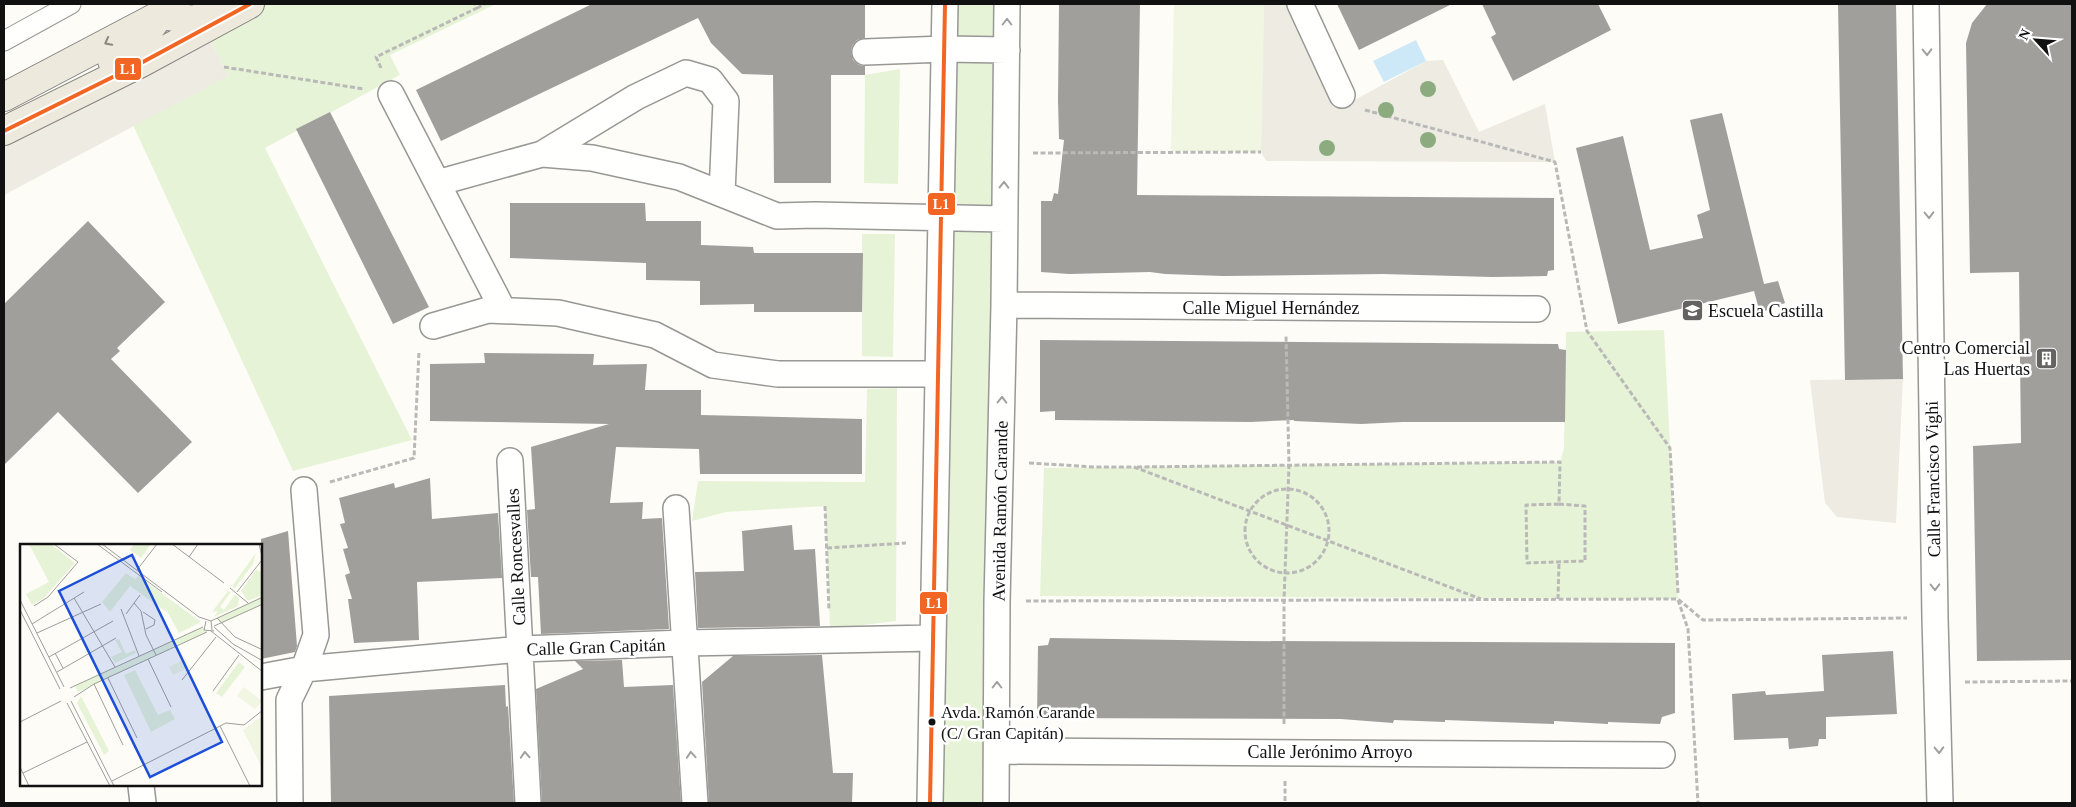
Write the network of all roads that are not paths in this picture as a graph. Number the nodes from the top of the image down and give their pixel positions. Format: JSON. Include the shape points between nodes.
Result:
{"nodes":[{"id":1,"x":71,"y":4,"type":"edge"},
{"id":2,"x":228,"y":4,"type":"edge"},
{"id":3,"x":250,"y":4,"type":"edge"},
{"id":4,"x":945,"y":4,"type":"edge"},
{"id":5,"x":1007,"y":4,"type":"edge"},
{"id":6,"x":1300,"y":4,"type":"edge"},
{"id":7,"x":1926,"y":4,"type":"edge"},
{"id":8,"x":166,"y":7,"type":"edge"},
{"id":9,"x":4,"y":41,"type":"edge"},
{"id":10,"x":944,"y":49,"type":"junction"},
{"id":11,"x":1007,"y":50,"type":"junction"},
{"id":12,"x":865,"y":52,"type":"dead end"},
{"id":13,"x":391,"y":94,"type":"road end"},
{"id":14,"x":1342,"y":95,"type":"dead end"},
{"id":15,"x":4,"y":97,"type":"edge"},
{"id":16,"x":4,"y":116,"type":"edge"},
{"id":17,"x":4,"y":131,"type":"edge"},
{"id":18,"x":542,"y":154,"type":"junction"},
{"id":19,"x":437,"y":183,"type":"junction"},
{"id":20,"x":722,"y":194,"type":"junction"},
{"id":21,"x":940,"y":218,"type":"junction"},
{"id":22,"x":1004,"y":219,"type":"junction"},
{"id":23,"x":1004,"y":305,"type":"junction"},
{"id":24,"x":1537,"y":309,"type":"dead end"},
{"id":25,"x":503,"y":310,"type":"junction"},
{"id":26,"x":433,"y":326,"type":"road end"},
{"id":27,"x":937,"y":374,"type":"junction"},
{"id":28,"x":510,"y":461,"type":"dead end"},
{"id":29,"x":304,"y":490,"type":"road end"},
{"id":30,"x":676,"y":508,"type":"dead end"},
{"id":31,"x":932,"y":638,"type":"junction"},
{"id":32,"x":684,"y":643,"type":"junction"},
{"id":33,"x":521,"y":649,"type":"junction"},
{"id":34,"x":304,"y":669,"type":"junction"},
{"id":35,"x":262,"y":677,"type":"edge"},
{"id":36,"x":997,"y":750,"type":"junction"},
{"id":37,"x":1662,"y":754,"type":"dead end"},
{"id":38,"x":140,"y":787,"type":"edge"},
{"id":39,"x":142,"y":803,"type":"edge"},
{"id":40,"x":290,"y":803,"type":"edge"},
{"id":41,"x":528,"y":803,"type":"edge"},
{"id":42,"x":695,"y":803,"type":"edge"},
{"id":43,"x":930,"y":803,"type":"edge"},
{"id":44,"x":996,"y":803,"type":"edge"},
{"id":45,"x":1940,"y":803,"type":"edge"}],
"edges":[{"from":1,"to":9,"type":"street"},
{"from":2,"to":8,"type":"main road","via":[[195,20]]},
{"from":3,"to":17,"type":"main road"},
{"from":4,"to":10,"type":"street"},
{"from":11,"to":5,"type":"street","name":"Avenida Ramón Carande","one_way":true},
{"from":6,"to":14,"type":"street"},
{"from":7,"to":45,"type":"street","name":"Calle Francisco Vighi","one_way":true},
{"from":8,"to":15,"type":"main road","one_way":true},
{"from":8,"to":16,"type":"main road","via":[[135,50]]},
{"from":10,"to":11,"type":"street"},
{"from":10,"to":12,"type":"street"},
{"from":10,"to":21,"type":"street"},
{"from":22,"to":11,"type":"street","name":"Avenida Ramón Carande","one_way":true},
{"from":13,"to":19,"type":"street"},
{"from":18,"to":19,"type":"street"},
{"from":18,"to":20,"type":"street","via":[[592,158],[679,177]]},
{"from":18,"to":20,"type":"street","via":[[636,97],[686,72],[710,80],[726,101]]},
{"from":19,"to":25,"type":"street"},
{"from":20,"to":21,"type":"street","via":[[777,216]]},
{"from":21,"to":22,"type":"street"},
{"from":21,"to":27,"type":"street"},
{"from":22,"to":23,"type":"street","name":"Avenida Ramón Carande"},
{"from":23,"to":24,"type":"street","name":"Calle Miguel Hernández"},
{"from":36,"to":23,"type":"street","name":"Avenida Ramón Carande","one_way":true},
{"from":25,"to":26,"type":"street","via":[[488,310]]},
{"from":25,"to":27,"type":"street","via":[[558,313],[655,335],[713,365],[778,374]]},
{"from":27,"to":31,"type":"street"},
{"from":28,"to":33,"type":"street","name":"Calle Roncesvalles"},
{"from":29,"to":34,"type":"street","via":[[316,635]]},
{"from":30,"to":32,"type":"street"},
{"from":31,"to":32,"type":"street","name":"Calle Gran Capitán"},
{"from":31,"to":43,"type":"street"},
{"from":32,"to":33,"type":"street","name":"Calle Gran Capitán"},
{"from":42,"to":32,"type":"street","one_way":true},
{"from":33,"to":34,"type":"street","name":"Calle Gran Capitán"},
{"from":41,"to":33,"type":"street","name":"Calle Roncesvalles","one_way":true},
{"from":34,"to":35,"type":"street","name":"Calle Gran Capitán"},
{"from":34,"to":40,"type":"street","via":[[289,700]]},
{"from":36,"to":37,"type":"street","name":"Calle Jerónimo Arroyo"},
{"from":36,"to":44,"type":"street","name":"Avenida Ramón Carande"},
{"from":38,"to":39,"type":"street"}]}
